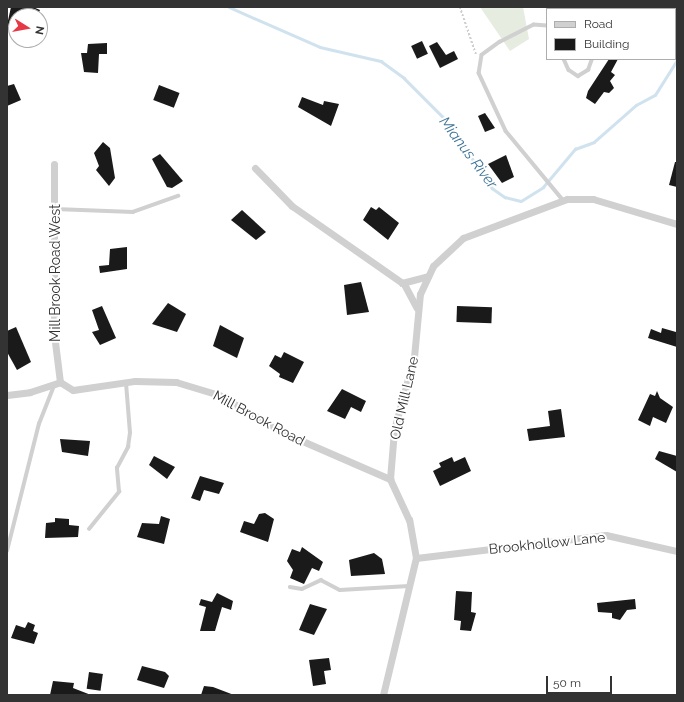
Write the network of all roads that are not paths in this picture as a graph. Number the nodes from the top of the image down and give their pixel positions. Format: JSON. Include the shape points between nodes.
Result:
{"nodes":[{"id":1,"x":546,"y":26,"type":"edge"},
{"id":2,"x":564,"y":60,"type":"edge"},
{"id":3,"x":592,"y":60,"type":"edge"},
{"id":4,"x":54,"y":164,"type":"dead end"},
{"id":5,"x":255,"y":168,"type":"dead end"},
{"id":6,"x":178,"y":196,"type":"dead end"},
{"id":7,"x":563,"y":200,"type":"junction"},
{"id":8,"x":54,"y":209,"type":"junction"},
{"id":9,"x":677,"y":224,"type":"edge"},
{"id":10,"x":428,"y":276,"type":"junction"},
{"id":11,"x":402,"y":283,"type":"junction"},
{"id":12,"x":417,"y":308,"type":"junction"},
{"id":13,"x":60,"y":382,"type":"junction"},
{"id":14,"x":126,"y":382,"type":"junction"},
{"id":15,"x":7,"y":395,"type":"edge"},
{"id":16,"x":390,"y":479,"type":"junction"},
{"id":17,"x":89,"y":529,"type":"dead end"},
{"id":18,"x":677,"y":551,"type":"edge"},
{"id":19,"x":7,"y":552,"type":"edge"},
{"id":20,"x":416,"y":558,"type":"junction"},
{"id":21,"x":409,"y":586,"type":"junction"},
{"id":22,"x":290,"y":587,"type":"dead end"},
{"id":23,"x":383,"y":695,"type":"edge"}],
"edges":[{"from":1,"to":7,"type":"lane","via":[[534,25],[507,39],[482,55],[479,62],[487,93],[506,131]]},
{"from":2,"to":3,"type":"lane","via":[[569,70],[578,76],[588,70]]},
{"from":4,"to":8,"type":"street","name":"Mill Brook Road West"},
{"from":5,"to":11,"type":"street","via":[[292,206]]},
{"from":6,"to":8,"type":"lane","via":[[134,212]]},
{"from":7,"to":9,"type":"street","name":"Old Mill Lane","via":[[593,199]]},
{"from":7,"to":10,"type":"street","name":"Old Mill Lane","via":[[463,238],[448,249]]},
{"from":8,"to":13,"type":"street","name":"Mill Brook Road West","via":[[54,334]]},
{"from":10,"to":11,"type":"street"},
{"from":10,"to":12,"type":"street","name":"Old Mill Lane"},
{"from":11,"to":12,"type":"street"},
{"from":12,"to":16,"type":"street","name":"Old Mill Lane","via":[[414,357],[394,430]]},
{"from":13,"to":14,"type":"street","name":"Mill Brook Road","via":[[73,390]]},
{"from":13,"to":15,"type":"street","via":[[30,392]]},
{"from":13,"to":19,"type":"lane","via":[[48,393]]},
{"from":14,"to":16,"type":"street","name":"Mill Brook Road","via":[[176,382],[219,395],[280,432]]},
{"from":14,"to":17,"type":"lane","via":[[130,433],[128,447],[117,468],[119,492]]},
{"from":16,"to":20,"type":"street","via":[[410,520]]},
{"from":18,"to":20,"type":"street","name":"Brookhollow Lane","via":[[606,535]]},
{"from":20,"to":21,"type":"street"},
{"from":21,"to":22,"type":"lane","via":[[340,590],[321,580],[302,589]]},
{"from":21,"to":23,"type":"street"}]}
